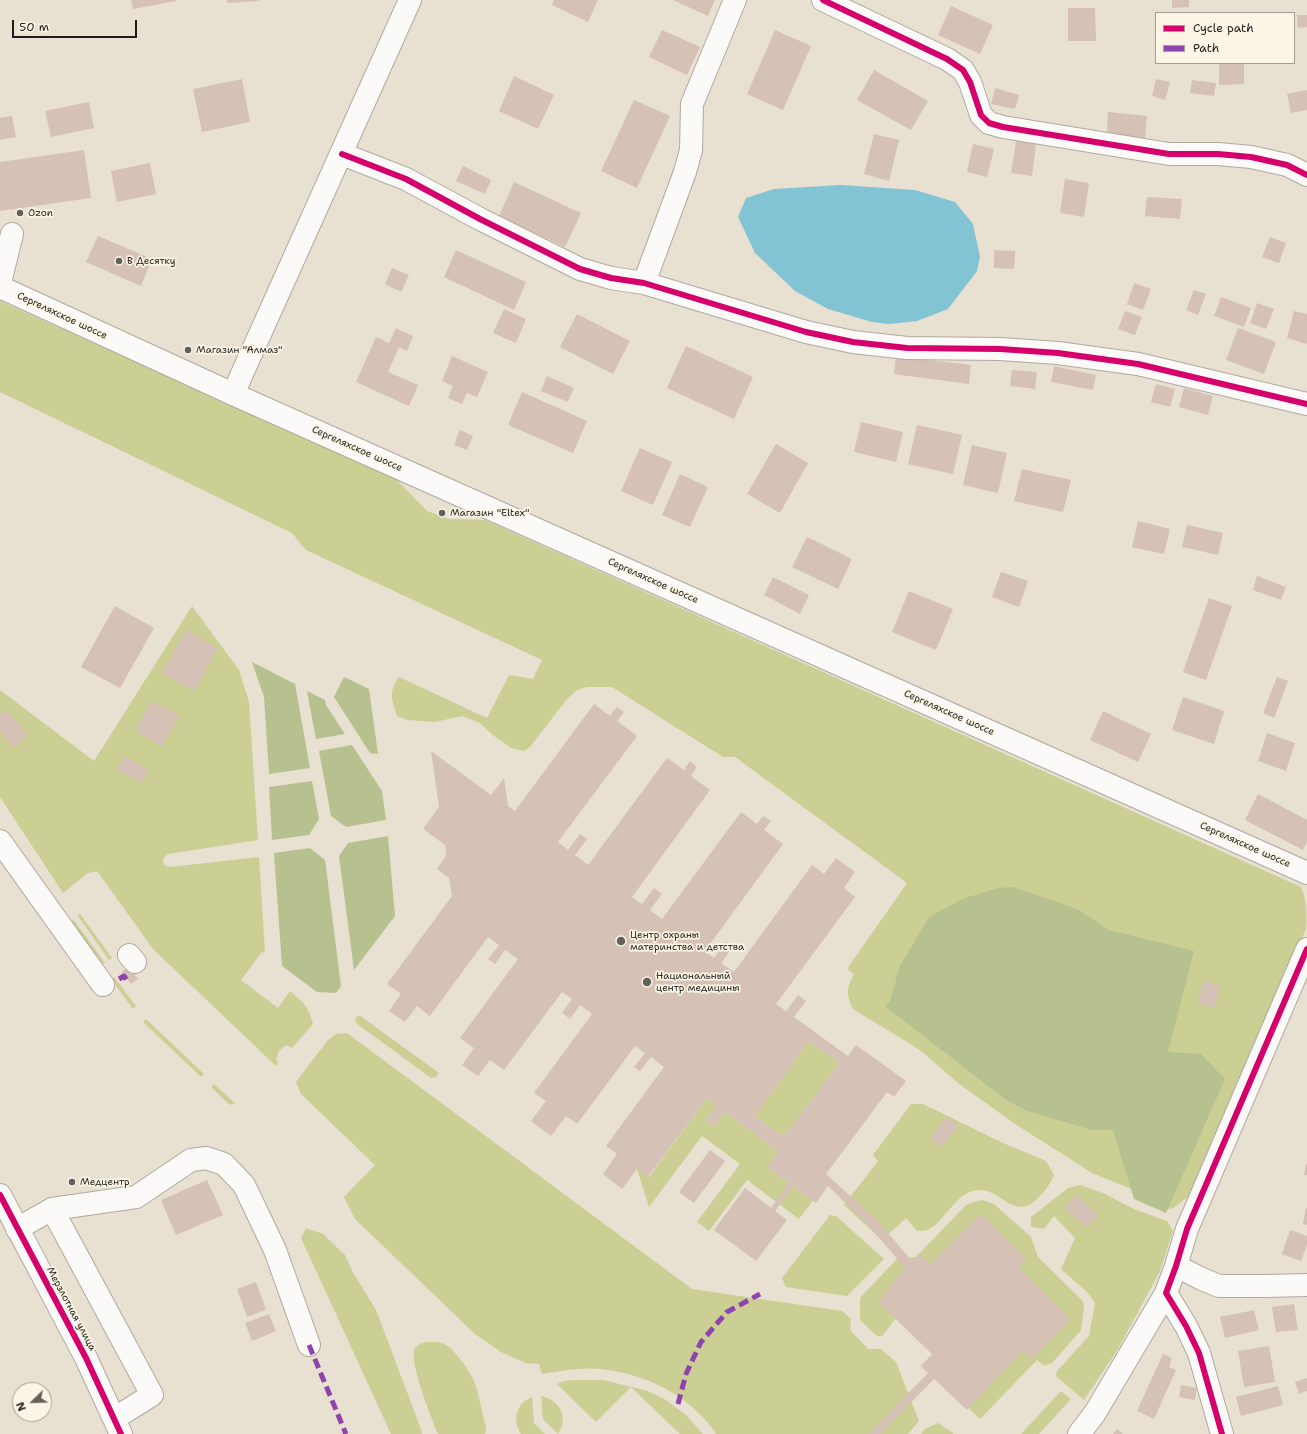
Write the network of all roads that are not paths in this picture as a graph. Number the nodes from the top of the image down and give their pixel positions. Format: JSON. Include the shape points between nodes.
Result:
{"nodes":[{"id":1,"x":410,"y":0,"type":"edge"},
{"id":2,"x":735,"y":0,"type":"edge"},
{"id":3,"x":823,"y":0,"type":"edge"},
{"id":4,"x":342,"y":154,"type":"junction"},
{"id":5,"x":1307,"y":175,"type":"edge"},
{"id":6,"x":12,"y":234,"type":"dead end"},
{"id":7,"x":0,"y":283,"type":"edge"},
{"id":8,"x":644,"y":283,"type":"junction"},
{"id":9,"x":0,"y":288,"type":"edge"},
{"id":10,"x":233,"y":394,"type":"junction"},
{"id":11,"x":1307,"y":404,"type":"edge"},
{"id":12,"x":0,"y":841,"type":"edge"},
{"id":13,"x":1307,"y":873,"type":"edge"},
{"id":14,"x":1307,"y":949,"type":"edge"},
{"id":15,"x":103,"y":985,"type":"dead end"},
{"id":16,"x":0,"y":1196,"type":"edge"},
{"id":17,"x":52,"y":1209,"type":"junction"},
{"id":18,"x":18,"y":1229,"type":"junction"},
{"id":19,"x":1176,"y":1266,"type":"junction"},
{"id":20,"x":1307,"y":1285,"type":"edge"},
{"id":21,"x":1166,"y":1293,"type":"junction"},
{"id":22,"x":309,"y":1345,"type":"dead end"},
{"id":23,"x":118,"y":1426,"type":"edge"},
{"id":24,"x":1079,"y":1434,"type":"edge"},
{"id":25,"x":1222,"y":1434,"type":"edge"}],
"edges":[{"from":1,"to":4,"type":"street"},
{"from":2,"to":8,"type":"street","via":[[692,104],[691,150]]},
{"from":3,"to":5,"type":"street","via":[[947,58],[963,70],[970,82],[981,115],[989,123],[1168,154],[1251,156],[1287,165]]},
{"from":4,"to":8,"type":"street","via":[[406,178],[480,219],[580,269],[611,278]]},
{"from":4,"to":10,"type":"street"},
{"from":6,"to":7,"type":"street"},
{"from":8,"to":11,"type":"street","via":[[806,332],[853,342],[907,348],[1000,349],[1058,353],[1138,364]]},
{"from":9,"to":10,"type":"street","name":"Сергеляхское шоссе"},
{"from":10,"to":13,"type":"street","name":"Сергеляхское шоссе"},
{"from":12,"to":15,"type":"street"},
{"from":14,"to":19,"type":"street","via":[[1187,1229]]},
{"from":16,"to":18,"type":"street","name":"Мерзлотная улица"},
{"from":17,"to":18,"type":"street"},
{"from":17,"to":22,"type":"street","via":[[136,1197],[191,1160],[206,1158],[224,1164],[244,1185],[275,1250]]},
{"from":17,"to":23,"type":"street","via":[[152,1395]]},
{"from":18,"to":23,"type":"street","name":"Мерзлотная улица","via":[[86,1358]]},
{"from":19,"to":20,"type":"street","via":[[1219,1286]]},
{"from":19,"to":21,"type":"street"},
{"from":21,"to":24,"type":"street"},
{"from":21,"to":25,"type":"street","via":[[1199,1353]]}]}
